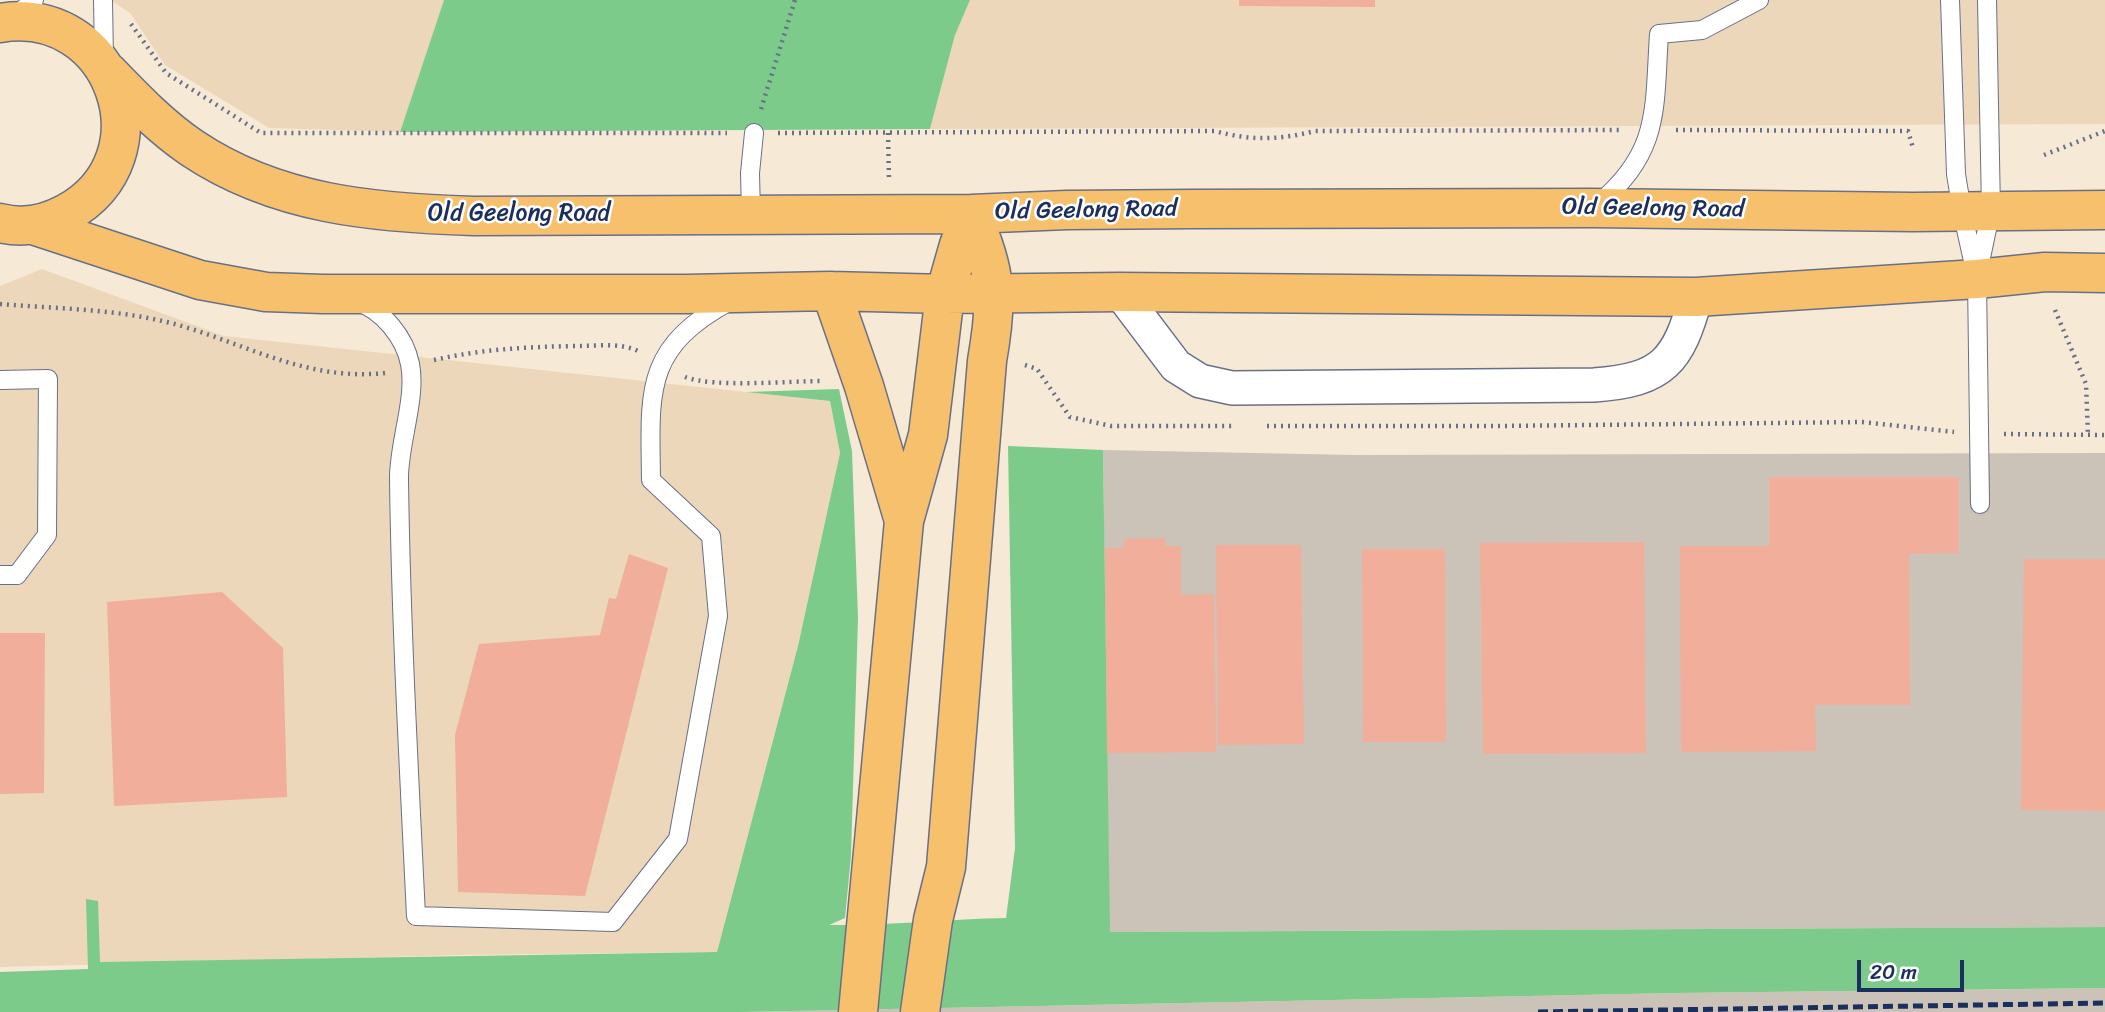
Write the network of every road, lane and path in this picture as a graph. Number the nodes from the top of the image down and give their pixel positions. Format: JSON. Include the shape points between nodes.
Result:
{"nodes":[{"id":1,"x":795,"y":0,"type":"edge"},
{"id":2,"x":1759,"y":0,"type":"edge"},
{"id":3,"x":1950,"y":0,"type":"edge"},
{"id":4,"x":1987,"y":0,"type":"edge"},
{"id":5,"x":103,"y":2,"type":"edge"},
{"id":6,"x":9,"y":18,"type":"edge"},
{"id":7,"x":106,"y":69,"type":"junction"},
{"id":8,"x":1650,"y":130,"type":"junction"},
{"id":9,"x":2105,"y":131,"type":"edge"},
{"id":10,"x":754,"y":133,"type":"junction"},
{"id":11,"x":888,"y":133,"type":"junction"},
{"id":12,"x":1913,"y":148,"type":"dead end"},
{"id":13,"x":2044,"y":155,"type":"dead end"},
{"id":14,"x":890,"y":183,"type":"dead end"},
{"id":15,"x":1593,"y":208,"type":"junction"},
{"id":16,"x":2105,"y":210,"type":"edge"},
{"id":17,"x":1976,"y":211,"type":"junction"},
{"id":18,"x":751,"y":214,"type":"junction"},
{"id":19,"x":971,"y":214,"type":"junction"},
{"id":20,"x":17,"y":224,"type":"edge"},
{"id":21,"x":2105,"y":272,"type":"edge"},
{"id":22,"x":1977,"y":279,"type":"junction"},
{"id":23,"x":831,"y":291,"type":"junction"},
{"id":24,"x":750,"y":292,"type":"junction"},
{"id":25,"x":1120,"y":292,"type":"junction"},
{"id":26,"x":945,"y":293,"type":"junction"},
{"id":27,"x":994,"y":293,"type":"junction"},
{"id":28,"x":323,"y":294,"type":"junction"},
{"id":29,"x":1696,"y":297,"type":"junction"},
{"id":30,"x":2055,"y":310,"type":"dead end"},
{"id":31,"x":1020,"y":364,"type":"dead end"},
{"id":32,"x":0,"y":380,"type":"edge"},
{"id":33,"x":1243,"y":426,"type":"dead end"},
{"id":34,"x":1256,"y":426,"type":"dead end"},
{"id":35,"x":1978,"y":434,"type":"junction"},
{"id":36,"x":2088,"y":435,"type":"junction"},
{"id":37,"x":2105,"y":435,"type":"edge"},
{"id":38,"x":1980,"y":504,"type":"dead end"},
{"id":39,"x":904,"y":521,"type":"junction"},
{"id":40,"x":0,"y":575,"type":"edge"},
{"id":41,"x":858,"y":1012,"type":"edge"},
{"id":42,"x":920,"y":1012,"type":"edge"}],
"edges":[{"from":1,"to":10,"type":"path"},
{"from":2,"to":8,"type":"lane","via":[[1702,30],[1658,34]]},
{"from":3,"to":17,"type":"lane","via":[[1956,174]]},
{"from":4,"to":17,"type":"lane"},
{"from":5,"to":7,"type":"lane"},
{"from":5,"to":10,"type":"path","via":[[125,16],[166,73],[261,133]]},
{"from":6,"to":7,"type":"main road","name":"Old Geelong Road","via":[[52,26],[73,36]]},
{"from":7,"to":18,"type":"main road","name":"Old Geelong Road","via":[[171,132],[216,162],[292,194],[351,208],[474,216]]},
{"from":7,"to":20,"type":"main road","via":[[118,95],[122,120],[111,169],[79,206],[57,218]]},
{"from":8,"to":11,"type":"path","via":[[1315,131],[1290,137],[1242,138],[1215,131]]},
{"from":8,"to":12,"type":"path","via":[[1908,131]]},
{"from":8,"to":15,"type":"lane","via":[[1633,168]]},
{"from":9,"to":13,"type":"path"},
{"from":10,"to":11,"type":"path"},
{"from":10,"to":18,"type":"lane"},
{"from":11,"to":14,"type":"path"},
{"from":15,"to":17,"type":"main road","name":"Old Geelong Road"},
{"from":15,"to":19,"type":"main road","name":"Old Geelong Road"},
{"from":16,"to":17,"type":"main road","name":"Old Geelong Road"},
{"from":17,"to":22,"type":"lane"},
{"from":17,"to":22,"type":"lane"},
{"from":18,"to":19,"type":"main road","name":"Old Geelong Road"},
{"from":19,"to":26,"type":"main road"},
{"from":19,"to":27,"type":"main road","via":[[989,257]]},
{"from":20,"to":28,"type":"main road","via":[[102,246],[209,282],[266,292]]},
{"from":21,"to":22,"type":"main road"},
{"from":22,"to":29,"type":"main road"},
{"from":22,"to":35,"type":"lane"},
{"from":23,"to":24,"type":"main road"},
{"from":23,"to":26,"type":"main road"},
{"from":23,"to":39,"type":"main road"},
{"from":24,"to":28,"type":"main road"},
{"from":24,"to":28,"type":"lane","via":[[697,321],[660,364],[654,383],[651,480],[711,536],[718,616],[678,839],[613,922],[416,916],[398,475],[410,365],[399,337],[376,312]]},
{"from":25,"to":27,"type":"main road"},
{"from":25,"to":29,"type":"main road"},
{"from":25,"to":29,"type":"street","via":[[1177,366],[1200,381],[1232,388],[1594,385],[1635,380],[1656,370],[1676,351]]},
{"from":26,"to":27,"type":"main road"},
{"from":26,"to":39,"type":"main road","via":[[928,435]]},
{"from":27,"to":42,"type":"main road","via":[[946,867]]},
{"from":30,"to":36,"type":"path","via":[[2086,384]]},
{"from":31,"to":33,"type":"path","via":[[1037,369],[1070,417],[1111,426]]},
{"from":32,"to":40,"type":"lane","via":[[48,379],[47,535],[17,575]]},
{"from":34,"to":35,"type":"path","via":[[1862,422]]},
{"from":35,"to":36,"type":"path"},
{"from":35,"to":38,"type":"lane"},
{"from":36,"to":37,"type":"path"},
{"from":39,"to":41,"type":"main road"}]}
